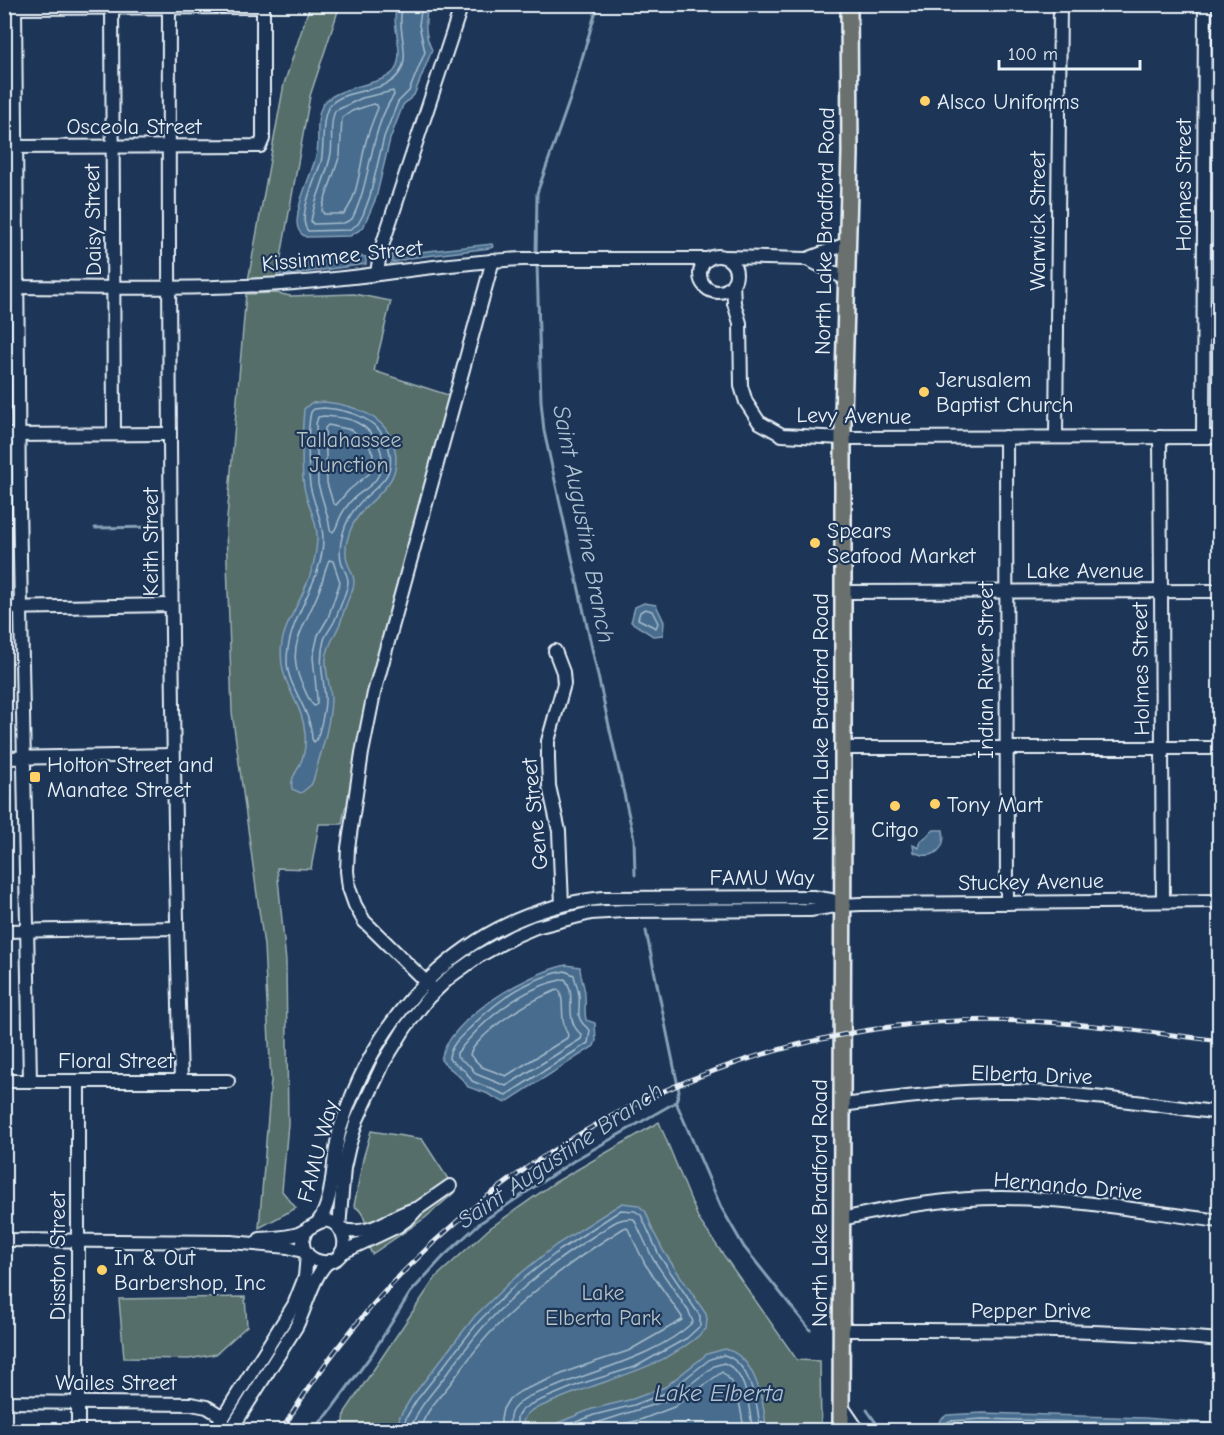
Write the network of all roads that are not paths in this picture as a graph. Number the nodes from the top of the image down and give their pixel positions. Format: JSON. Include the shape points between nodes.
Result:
{"nodes":[{"id":1,"x":462,"y":4,"type":"edge"},
{"id":2,"x":849,"y":4,"type":"edge"},
{"id":3,"x":1060,"y":4,"type":"edge"},
{"id":4,"x":1205,"y":4,"type":"edge"},
{"id":5,"x":112,"y":6,"type":"edge"},
{"id":6,"x":169,"y":6,"type":"edge"},
{"id":7,"x":263,"y":6,"type":"edge"},
{"id":8,"x":12,"y":7,"type":"edge"},
{"id":9,"x":10,"y":147,"type":"edge"},
{"id":10,"x":112,"y":147,"type":"junction"},
{"id":11,"x":168,"y":147,"type":"junction"},
{"id":12,"x":846,"y":244,"type":"junction"},
{"id":13,"x":725,"y":257,"type":"junction"},
{"id":14,"x":683,"y":259,"type":"junction"},
{"id":15,"x":707,"y":259,"type":"junction"},
{"id":16,"x":807,"y":259,"type":"junction"},
{"id":17,"x":493,"y":260,"type":"junction"},
{"id":18,"x":756,"y":260,"type":"junction"},
{"id":19,"x":377,"y":274,"type":"junction"},
{"id":20,"x":700,"y":276,"type":"junction"},
{"id":21,"x":846,"y":279,"type":"junction"},
{"id":22,"x":734,"y":281,"type":"junction"},
{"id":23,"x":169,"y":286,"type":"junction"},
{"id":24,"x":10,"y":287,"type":"edge"},
{"id":25,"x":114,"y":287,"type":"junction"},
{"id":26,"x":717,"y":292,"type":"junction"},
{"id":27,"x":734,"y":303,"type":"junction"},
{"id":28,"x":114,"y":434,"type":"junction"},
{"id":29,"x":170,"y":434,"type":"junction"},
{"id":30,"x":4,"y":435,"type":"edge"},
{"id":31,"x":19,"y":435,"type":"junction"},
{"id":32,"x":1006,"y":437,"type":"junction"},
{"id":33,"x":1056,"y":437,"type":"junction"},
{"id":34,"x":1160,"y":437,"type":"junction"},
{"id":35,"x":1203,"y":437,"type":"junction"},
{"id":36,"x":1220,"y":437,"type":"edge"},
{"id":37,"x":843,"y":438,"type":"junction"},
{"id":38,"x":1006,"y":591,"type":"junction"},
{"id":39,"x":1161,"y":591,"type":"junction"},
{"id":40,"x":1220,"y":591,"type":"edge"},
{"id":41,"x":843,"y":592,"type":"junction"},
{"id":42,"x":171,"y":605,"type":"junction"},
{"id":43,"x":4,"y":608,"type":"edge"},
{"id":44,"x":21,"y":608,"type":"junction"},
{"id":45,"x":555,"y":651,"type":"dead end"},
{"id":46,"x":843,"y":748,"type":"junction"},
{"id":47,"x":1006,"y":748,"type":"junction"},
{"id":48,"x":1162,"y":748,"type":"junction"},
{"id":49,"x":1220,"y":748,"type":"edge"},
{"id":50,"x":173,"y":755,"type":"junction"},
{"id":51,"x":4,"y":758,"type":"edge"},
{"id":52,"x":24,"y":758,"type":"junction"},
{"id":53,"x":1162,"y":901,"type":"junction"},
{"id":54,"x":1220,"y":901,"type":"edge"},
{"id":55,"x":1007,"y":903,"type":"junction"},
{"id":56,"x":842,"y":904,"type":"junction"},
{"id":57,"x":562,"y":906,"type":"junction"},
{"id":58,"x":177,"y":928,"type":"junction"},
{"id":59,"x":4,"y":931,"type":"edge"},
{"id":60,"x":27,"y":931,"type":"junction"},
{"id":61,"x":425,"y":982,"type":"junction"},
{"id":62,"x":435,"y":991,"type":"junction"},
{"id":63,"x":181,"y":1080,"type":"junction"},
{"id":64,"x":4,"y":1081,"type":"edge"},
{"id":65,"x":30,"y":1081,"type":"junction"},
{"id":66,"x":78,"y":1081,"type":"junction"},
{"id":67,"x":228,"y":1081,"type":"dead end"},
{"id":68,"x":842,"y":1105,"type":"junction"},
{"id":69,"x":1220,"y":1113,"type":"edge"},
{"id":70,"x":450,"y":1186,"type":"dead end"},
{"id":71,"x":417,"y":1209,"type":"junction"},
{"id":72,"x":842,"y":1219,"type":"junction"},
{"id":73,"x":1220,"y":1221,"type":"edge"},
{"id":74,"x":313,"y":1225,"type":"junction"},
{"id":75,"x":340,"y":1229,"type":"junction"},
{"id":76,"x":4,"y":1240,"type":"edge"},
{"id":77,"x":78,"y":1241,"type":"junction"},
{"id":78,"x":231,"y":1242,"type":"junction"},
{"id":79,"x":306,"y":1253,"type":"junction"},
{"id":80,"x":341,"y":1253,"type":"junction"},
{"id":81,"x":330,"y":1261,"type":"junction"},
{"id":82,"x":841,"y":1330,"type":"junction"},
{"id":83,"x":1220,"y":1340,"type":"edge"},
{"id":84,"x":4,"y":1402,"type":"edge"},
{"id":85,"x":78,"y":1403,"type":"junction"},
{"id":86,"x":841,"y":1405,"type":"junction"},
{"id":87,"x":223,"y":1417,"type":"junction"},
{"id":88,"x":78,"y":1431,"type":"edge"},
{"id":89,"x":215,"y":1431,"type":"edge"},
{"id":90,"x":231,"y":1431,"type":"edge"},
{"id":91,"x":841,"y":1431,"type":"edge"},
{"id":92,"x":858,"y":1431,"type":"edge"}],
"edges":[{"from":1,"to":19,"type":"street","via":[[380,252]]},
{"from":2,"to":12,"type":"main road","name":"North Lake Bradford Road"},
{"from":3,"to":33,"type":"street","name":"Warwick Street"},
{"from":4,"to":35,"type":"street","name":"Holmes Street"},
{"from":5,"to":6,"type":"street"},
{"from":5,"to":8,"type":"street"},
{"from":5,"to":10,"type":"street","name":"Daisy Street"},
{"from":6,"to":7,"type":"street"},
{"from":6,"to":11,"type":"street","name":"Keith Street"},
{"from":7,"to":11,"type":"street","name":"Osceola Street","via":[[262,143],[257,147]]},
{"from":8,"to":9,"type":"street"},
{"from":9,"to":10,"type":"street","name":"Osceola Street"},
{"from":9,"to":24,"type":"street"},
{"from":10,"to":11,"type":"street","name":"Osceola Street"},
{"from":10,"to":25,"type":"street","name":"Daisy Street"},
{"from":11,"to":23,"type":"street","name":"Keith Street"},
{"from":12,"to":16,"type":"street"},
{"from":12,"to":21,"type":"main road","name":"North Lake Bradford Road"},
{"from":13,"to":15,"type":"street"},
{"from":13,"to":18,"type":"street"},
{"from":13,"to":22,"type":"street","via":[[734,266]]},
{"from":14,"to":15,"type":"street","name":"Kissimmee Street"},
{"from":14,"to":17,"type":"street","name":"Kissimmee Street"},
{"from":14,"to":20,"type":"street"},
{"from":15,"to":20,"type":"street"},
{"from":16,"to":18,"type":"street"},
{"from":16,"to":21,"type":"street"},
{"from":17,"to":19,"type":"street","name":"Kissimmee Street"},
{"from":17,"to":61,"type":"street","via":[[377,682],[348,848],[347,880],[358,911]]},
{"from":18,"to":22,"type":"street","via":[[744,267]]},
{"from":19,"to":23,"type":"street","name":"Kissimmee Street","via":[[294,283]]},
{"from":20,"to":26,"type":"street","via":[[706,287]]},
{"from":21,"to":37,"type":"main road","name":"North Lake Bradford Road"},
{"from":22,"to":26,"type":"street"},
{"from":22,"to":27,"type":"street","name":"Levy Avenue"},
{"from":23,"to":25,"type":"street","name":"Kissimmee Street"},
{"from":23,"to":29,"type":"street","name":"Keith Street"},
{"from":24,"to":25,"type":"street","name":"Kissimmee Street"},
{"from":24,"to":31,"type":"street"},
{"from":25,"to":28,"type":"street","name":"Daisy Street"},
{"from":26,"to":27,"type":"street"},
{"from":27,"to":37,"type":"street","name":"Levy Avenue","via":[[740,323],[741,386],[759,422],[782,435]]},
{"from":28,"to":29,"type":"street"},
{"from":28,"to":31,"type":"street"},
{"from":29,"to":42,"type":"street","name":"Keith Street"},
{"from":30,"to":31,"type":"street"},
{"from":31,"to":44,"type":"street"},
{"from":32,"to":33,"type":"street","name":"Levy Avenue"},
{"from":32,"to":37,"type":"street","name":"Levy Avenue"},
{"from":32,"to":38,"type":"street","name":"Indian River Street"},
{"from":33,"to":34,"type":"street","name":"Levy Avenue"},
{"from":34,"to":35,"type":"street","name":"Levy Avenue"},
{"from":34,"to":39,"type":"street","name":"Holmes Street"},
{"from":35,"to":36,"type":"street","name":"Levy Avenue"},
{"from":37,"to":41,"type":"main road","name":"North Lake Bradford Road"},
{"from":38,"to":39,"type":"street","name":"Lake Avenue"},
{"from":38,"to":41,"type":"street","name":"Lake Avenue"},
{"from":38,"to":47,"type":"street","name":"Indian River Street"},
{"from":39,"to":40,"type":"street","name":"Lake Avenue"},
{"from":39,"to":48,"type":"street","name":"Holmes Street"},
{"from":41,"to":46,"type":"main road","name":"North Lake Bradford Road"},
{"from":42,"to":44,"type":"street"},
{"from":42,"to":50,"type":"street","name":"Keith Street"},
{"from":43,"to":44,"type":"street"},
{"from":44,"to":52,"type":"street"},
{"from":45,"to":57,"type":"street","name":"Gene Street","via":[[564,684],[548,741],[548,759],[549,786],[560,831]]},
{"from":46,"to":47,"type":"street"},
{"from":46,"to":56,"type":"main road","name":"North Lake Bradford Road"},
{"from":47,"to":48,"type":"street"},
{"from":47,"to":55,"type":"street","name":"Indian River Street"},
{"from":48,"to":49,"type":"street"},
{"from":48,"to":53,"type":"street","name":"Holmes Street"},
{"from":50,"to":52,"type":"street"},
{"from":50,"to":58,"type":"street","name":"Keith Street"},
{"from":51,"to":52,"type":"street"},
{"from":52,"to":60,"type":"street"},
{"from":53,"to":54,"type":"street","name":"Stuckey Avenue"},
{"from":53,"to":55,"type":"street","name":"Stuckey Avenue"},
{"from":55,"to":56,"type":"street","name":"Stuckey Avenue"},
{"from":56,"to":57,"type":"street","name":"FAMU Way","via":[[813,897],[618,898]]},
{"from":56,"to":62,"type":"street","name":"FAMU Way","via":[[810,910],[617,911],[563,919],[501,943],[465,965]]},
{"from":56,"to":68,"type":"main road","name":"North Lake Bradford Road"},
{"from":57,"to":61,"type":"street","name":"FAMU Way","via":[[518,919],[492,932]]},
{"from":58,"to":60,"type":"street"},
{"from":58,"to":63,"type":"street","name":"Keith Street"},
{"from":59,"to":60,"type":"street"},
{"from":60,"to":65,"type":"street"},
{"from":61,"to":62,"type":"street"},
{"from":61,"to":74,"type":"street","name":"FAMU Way","via":[[384,1034],[348,1106],[336,1143],[327,1205]]},
{"from":62,"to":75,"type":"street","name":"FAMU Way","via":[[393,1046],[357,1120],[344,1168]]},
{"from":63,"to":66,"type":"street","name":"Floral Street"},
{"from":63,"to":67,"type":"street","name":"Floral Street"},
{"from":64,"to":65,"type":"street","name":"Floral Street"},
{"from":65,"to":66,"type":"street","name":"Floral Street"},
{"from":66,"to":77,"type":"street","name":"Disston Street"},
{"from":68,"to":69,"type":"street","name":"Elberta Drive","via":[[1008,1091]]},
{"from":68,"to":72,"type":"main road","name":"North Lake Bradford Road"},
{"from":70,"to":71,"type":"street"},
{"from":71,"to":75,"type":"street","via":[[400,1213],[370,1230]]},
{"from":71,"to":80,"type":"street","via":[[384,1234]]},
{"from":72,"to":73,"type":"street","name":"Hernando Drive","via":[[944,1202],[1002,1198]]},
{"from":72,"to":82,"type":"main road","name":"North Lake Bradford Road"},
{"from":74,"to":75,"type":"street","name":"FAMU Way","via":[[331,1222]]},
{"from":74,"to":78,"type":"street","via":[[291,1236]]},
{"from":74,"to":79,"type":"street","name":"FAMU Way","via":[[303,1240]]},
{"from":75,"to":80,"type":"street","name":"FAMU Way","via":[[344,1241]]},
{"from":76,"to":77,"type":"street"},
{"from":77,"to":78,"type":"street"},
{"from":77,"to":85,"type":"street","name":"Disston Street"},
{"from":78,"to":79,"type":"street","via":[[288,1247]]},
{"from":79,"to":81,"type":"street","via":[[319,1262]]},
{"from":79,"to":87,"type":"street","name":"FAMU Way","via":[[305,1277],[294,1305]]},
{"from":80,"to":81,"type":"street"},
{"from":81,"to":90,"type":"street","via":[[319,1272],[296,1327]]},
{"from":82,"to":83,"type":"street","name":"Pepper Drive","via":[[1082,1330]]},
{"from":82,"to":86,"type":"main road","name":"North Lake Bradford Road"},
{"from":84,"to":85,"type":"street","name":"Wailes Street"},
{"from":85,"to":87,"type":"street","name":"Wailes Street","via":[[191,1404],[207,1407]]},
{"from":85,"to":88,"type":"street","name":"Disston Street"},
{"from":86,"to":91,"type":"main road","name":"North Lake Bradford Road"},
{"from":86,"to":92,"type":"street"},
{"from":87,"to":89,"type":"street","name":"FAMU Way"}]}
